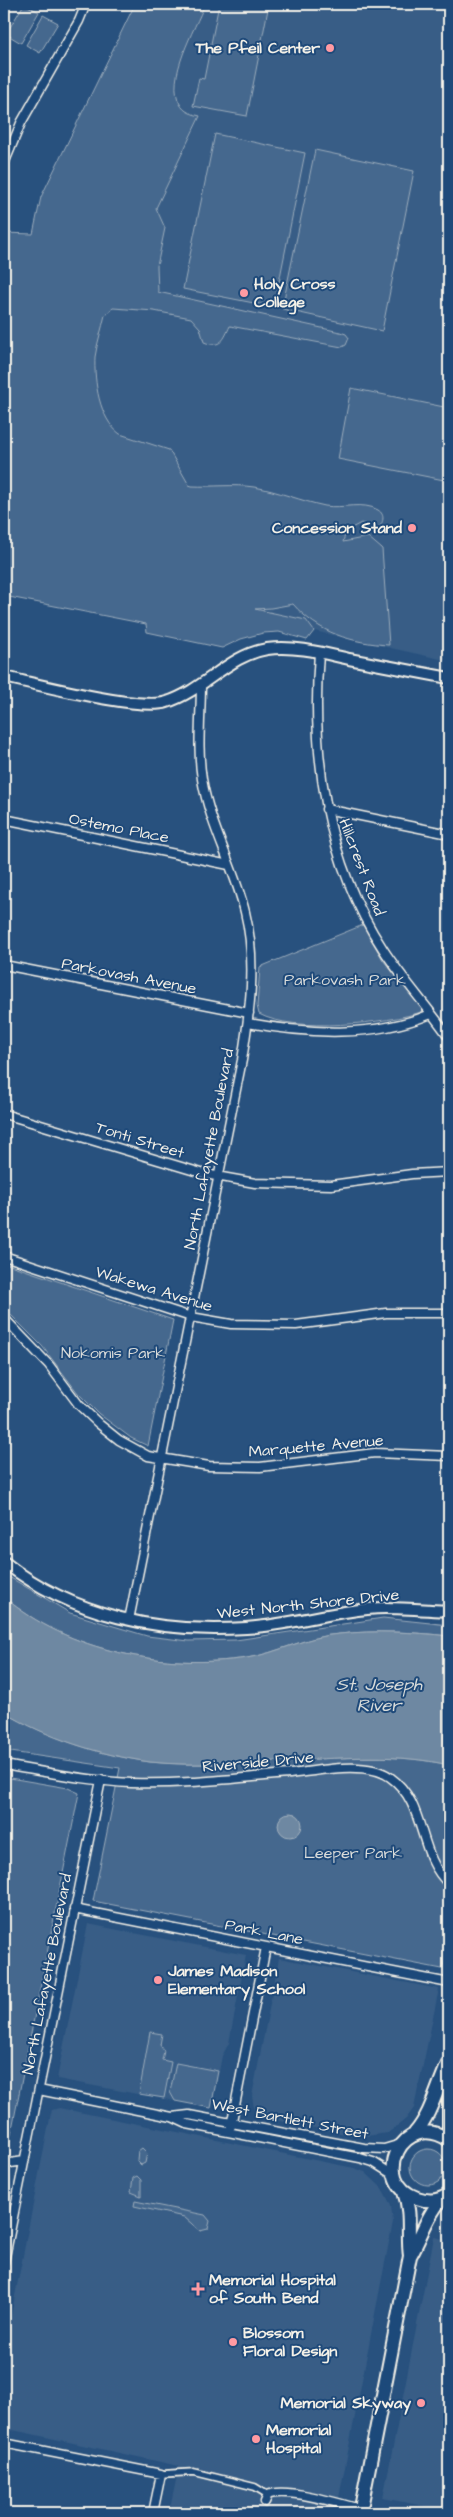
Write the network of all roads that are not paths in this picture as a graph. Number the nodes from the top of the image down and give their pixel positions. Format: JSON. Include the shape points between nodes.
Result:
{"nodes":[{"id":1,"x":86,"y":4,"type":"edge"},
{"id":2,"x":6,"y":146,"type":"edge"},
{"id":3,"x":4,"y":164,"type":"edge"},
{"id":4,"x":319,"y":653,"type":"junction"},
{"id":5,"x":4,"y":677,"type":"edge"},
{"id":6,"x":449,"y":678,"type":"edge"},
{"id":7,"x":201,"y":684,"type":"junction"},
{"id":8,"x":326,"y":809,"type":"junction"},
{"id":9,"x":4,"y":819,"type":"edge"},
{"id":10,"x":449,"y":834,"type":"edge"},
{"id":11,"x":229,"y":865,"type":"junction"},
{"id":12,"x":4,"y":965,"type":"edge"},
{"id":13,"x":249,"y":1013,"type":"junction"},
{"id":14,"x":431,"y":1014,"type":"junction"},
{"id":15,"x":248,"y":1023,"type":"junction"},
{"id":16,"x":449,"y":1037,"type":"edge"},
{"id":17,"x":4,"y":1114,"type":"edge"},
{"id":18,"x":449,"y":1172,"type":"edge"},
{"id":19,"x":218,"y":1177,"type":"junction"},
{"id":20,"x":4,"y":1256,"type":"edge"},
{"id":21,"x":449,"y":1313,"type":"edge"},
{"id":22,"x":190,"y":1317,"type":"junction"},
{"id":23,"x":4,"y":1318,"type":"edge"},
{"id":24,"x":449,"y":1456,"type":"edge"},
{"id":25,"x":162,"y":1459,"type":"junction"},
{"id":26,"x":4,"y":1562,"type":"edge"},
{"id":27,"x":449,"y":1611,"type":"edge"},
{"id":28,"x":129,"y":1620,"type":"junction"},
{"id":29,"x":4,"y":1765,"type":"edge"},
{"id":30,"x":101,"y":1780,"type":"junction"},
{"id":31,"x":449,"y":1884,"type":"edge"},
{"id":32,"x":74,"y":1910,"type":"junction"},
{"id":33,"x":266,"y":1947,"type":"junction"},
{"id":34,"x":449,"y":1983,"type":"edge"},
{"id":35,"x":449,"y":2060,"type":"edge"},
{"id":36,"x":449,"y":2079,"type":"edge"},
{"id":37,"x":38,"y":2090,"type":"junction"},
{"id":38,"x":449,"y":2100,"type":"edge"},
{"id":39,"x":172,"y":2117,"type":"junction"},
{"id":40,"x":232,"y":2122,"type":"junction"},
{"id":41,"x":449,"y":2130,"type":"edge"},
{"id":42,"x":230,"y":2133,"type":"junction"},
{"id":43,"x":416,"y":2134,"type":"junction"},
{"id":44,"x":449,"y":2140,"type":"edge"},
{"id":45,"x":402,"y":2144,"type":"junction"},
{"id":46,"x":24,"y":2161,"type":"junction"},
{"id":47,"x":4,"y":2164,"type":"edge"},
{"id":48,"x":395,"y":2176,"type":"junction"},
{"id":49,"x":404,"y":2192,"type":"junction"},
{"id":50,"x":446,"y":2197,"type":"edge"},
{"id":51,"x":410,"y":2256,"type":"junction"},
{"id":52,"x":4,"y":2262,"type":"edge"},
{"id":53,"x":4,"y":2443,"type":"edge"},
{"id":54,"x":161,"y":2474,"type":"junction"},
{"id":55,"x":267,"y":2498,"type":"joint"},
{"id":56,"x":360,"y":2511,"type":"edge"},
{"id":57,"x":154,"y":2513,"type":"edge"},
{"id":58,"x":374,"y":2513,"type":"edge"}],
"edges":[{"from":1,"to":2,"type":"street"},
{"from":2,"to":3,"type":"street"},
{"from":4,"to":6,"type":"street"},
{"from":4,"to":7,"type":"street","via":[[279,648],[265,650],[241,658]]},
{"from":4,"to":8,"type":"street","name":"Hillcrest Road","via":[[318,751]]},
{"from":5,"to":7,"type":"street","via":[[148,704],[166,703]]},
{"from":7,"to":11,"type":"street","name":"North Lafayette Boulevard","via":[[202,776],[214,826]]},
{"from":8,"to":10,"type":"street"},
{"from":8,"to":14,"type":"street","name":"Hillcrest Road","via":[[339,856],[368,924],[410,989]]},
{"from":9,"to":11,"type":"street","name":"Ostemo Place"},
{"from":11,"to":13,"type":"street","name":"North Lafayette Boulevard","via":[[248,930],[252,965]]},
{"from":12,"to":13,"type":"street","name":"Parkovash Avenue"},
{"from":13,"to":15,"type":"street","name":"North Lafayette Boulevard"},
{"from":14,"to":15,"type":"street","via":[[408,1022],[345,1032],[286,1030]]},
{"from":14,"to":16,"type":"street","name":"Hillcrest Road"},
{"from":15,"to":19,"type":"street","name":"North Lafayette Boulevard"},
{"from":17,"to":19,"type":"street","name":"Tonti Street"},
{"from":18,"to":19,"type":"street","name":"Tonti Street","via":[[292,1186]]},
{"from":19,"to":22,"type":"street","name":"North Lafayette Boulevard"},
{"from":20,"to":22,"type":"street","name":"Wakewa Avenue"},
{"from":21,"to":22,"type":"street","name":"Wakewa Avenue","via":[[400,1312],[272,1326]]},
{"from":22,"to":25,"type":"street","name":"North Lafayette Boulevard"},
{"from":23,"to":25,"type":"street","name":"Marquette Avenue","via":[[99,1424],[144,1455]]},
{"from":24,"to":25,"type":"street","name":"Marquette Avenue","via":[[375,1453],[260,1467],[209,1466]]},
{"from":25,"to":28,"type":"street","name":"North Lafayette Boulevard"},
{"from":26,"to":28,"type":"street","name":"West North Shore Drive","via":[[21,1576],[72,1604]]},
{"from":27,"to":28,"type":"street","name":"West North Shore Drive","via":[[384,1608],[221,1629],[163,1626]]},
{"from":29,"to":30,"type":"street","name":"Riverside Drive"},
{"from":30,"to":31,"type":"street","name":"Riverside Drive","via":[[170,1783],[352,1768],[378,1771],[389,1776],[407,1795],[417,1813],[433,1866]]},
{"from":30,"to":32,"type":"street","name":"North Lafayette Boulevard"},
{"from":32,"to":33,"type":"street","name":"Park Lane"},
{"from":32,"to":37,"type":"street","name":"North Lafayette Boulevard"},
{"from":33,"to":34,"type":"street","name":"Park Lane"},
{"from":33,"to":40,"type":"street"},
{"from":35,"to":36,"type":"main road"},
{"from":35,"to":43,"type":"main road","via":[[427,2119]]},
{"from":37,"to":39,"type":"street","name":"West Bartlett Street"},
{"from":37,"to":46,"type":"street","name":"North Lafayette Boulevard"},
{"from":38,"to":41,"type":"main road"},
{"from":39,"to":40,"type":"street","name":"West Bartlett Street","via":[[189,2115]]},
{"from":39,"to":42,"type":"street","name":"West Bartlett Street","via":[[187,2124]]},
{"from":40,"to":42,"type":"street"},
{"from":40,"to":45,"type":"street","name":"West Bartlett Street","via":[[364,2148],[384,2149]]},
{"from":42,"to":48,"type":"street","name":"West Bartlett Street","via":[[360,2158]]},
{"from":43,"to":44,"type":"main road","via":[[435,2133]]},
{"from":43,"to":45,"type":"main road"},
{"from":45,"to":48,"type":"main road","via":[[396,2154]]},
{"from":46,"to":47,"type":"street"},
{"from":46,"to":52,"type":"street","name":"North Lafayette Boulevard"},
{"from":48,"to":49,"type":"main road"},
{"from":49,"to":50,"type":"main road","via":[[422,2200]]},
{"from":49,"to":51,"type":"main road","via":[[409,2210],[407,2235]]},
{"from":50,"to":51,"type":"main road","via":[[430,2214]]},
{"from":51,"to":56,"type":"main road"},
{"from":53,"to":54,"type":"street"},
{"from":54,"to":55,"type":"street","via":[[194,2472],[255,2486]]},
{"from":54,"to":57,"type":"street"},
{"from":55,"to":56,"type":"street","via":[[280,2492],[336,2502]]},
{"from":56,"to":58,"type":"street"}]}
